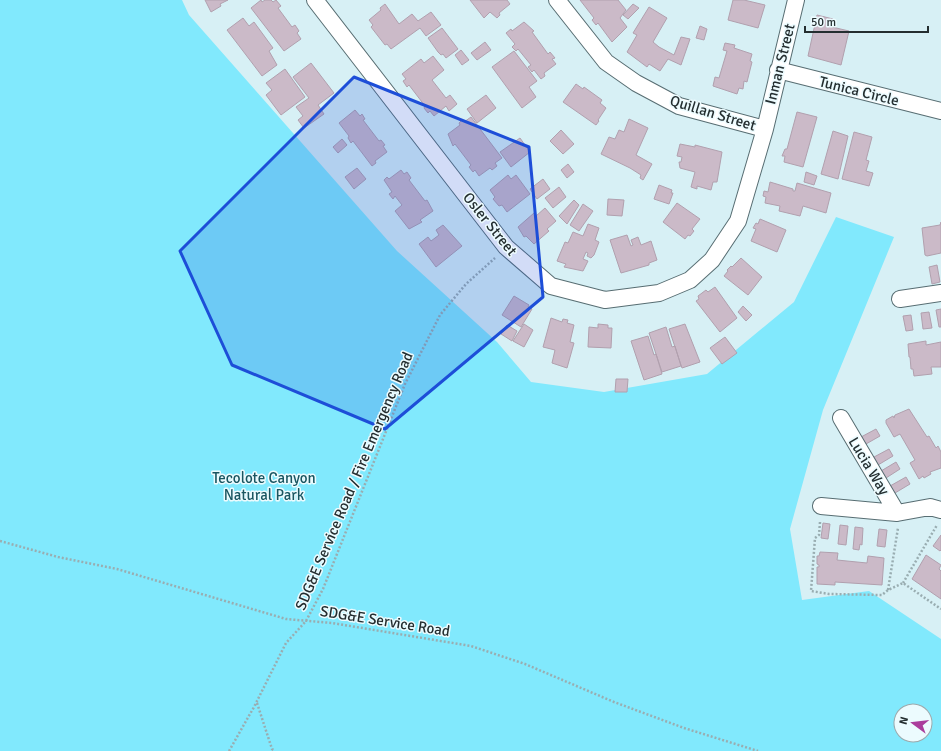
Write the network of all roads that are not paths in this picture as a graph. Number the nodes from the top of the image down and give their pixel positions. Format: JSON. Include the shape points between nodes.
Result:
{"nodes":[{"id":1,"x":315,"y":0,"type":"edge"},
{"id":2,"x":557,"y":0,"type":"edge"},
{"id":3,"x":796,"y":0,"type":"edge"},
{"id":4,"x":778,"y":70,"type":"junction"},
{"id":5,"x":941,"y":111,"type":"edge"},
{"id":6,"x":765,"y":129,"type":"junction"},
{"id":7,"x":941,"y":293,"type":"edge"},
{"id":8,"x":900,"y":300,"type":"dead end"},
{"id":9,"x":841,"y":418,"type":"dead end"},
{"id":10,"x":821,"y":506,"type":"road end"},
{"id":11,"x":897,"y":513,"type":"junction"},
{"id":12,"x":940,"y":516,"type":"edge"}],
"edges":[{"from":1,"to":6,"type":"street","name":"Osler Street","via":[[506,247],[550,286],[605,300],[660,293],[690,280],[712,260],[738,221]]},
{"from":2,"to":6,"type":"street","name":"Quillan Street","via":[[606,62],[636,83],[680,106]]},
{"from":3,"to":4,"type":"street","name":"Inman Street"},
{"from":4,"to":5,"type":"street","name":"Tunica Circle"},
{"from":4,"to":6,"type":"street","name":"Inman Street"},
{"from":7,"to":8,"type":"street"},
{"from":9,"to":11,"type":"street","name":"Lucia Way"},
{"from":10,"to":11,"type":"street"},
{"from":11,"to":12,"type":"street","via":[[930,508]]}]}
